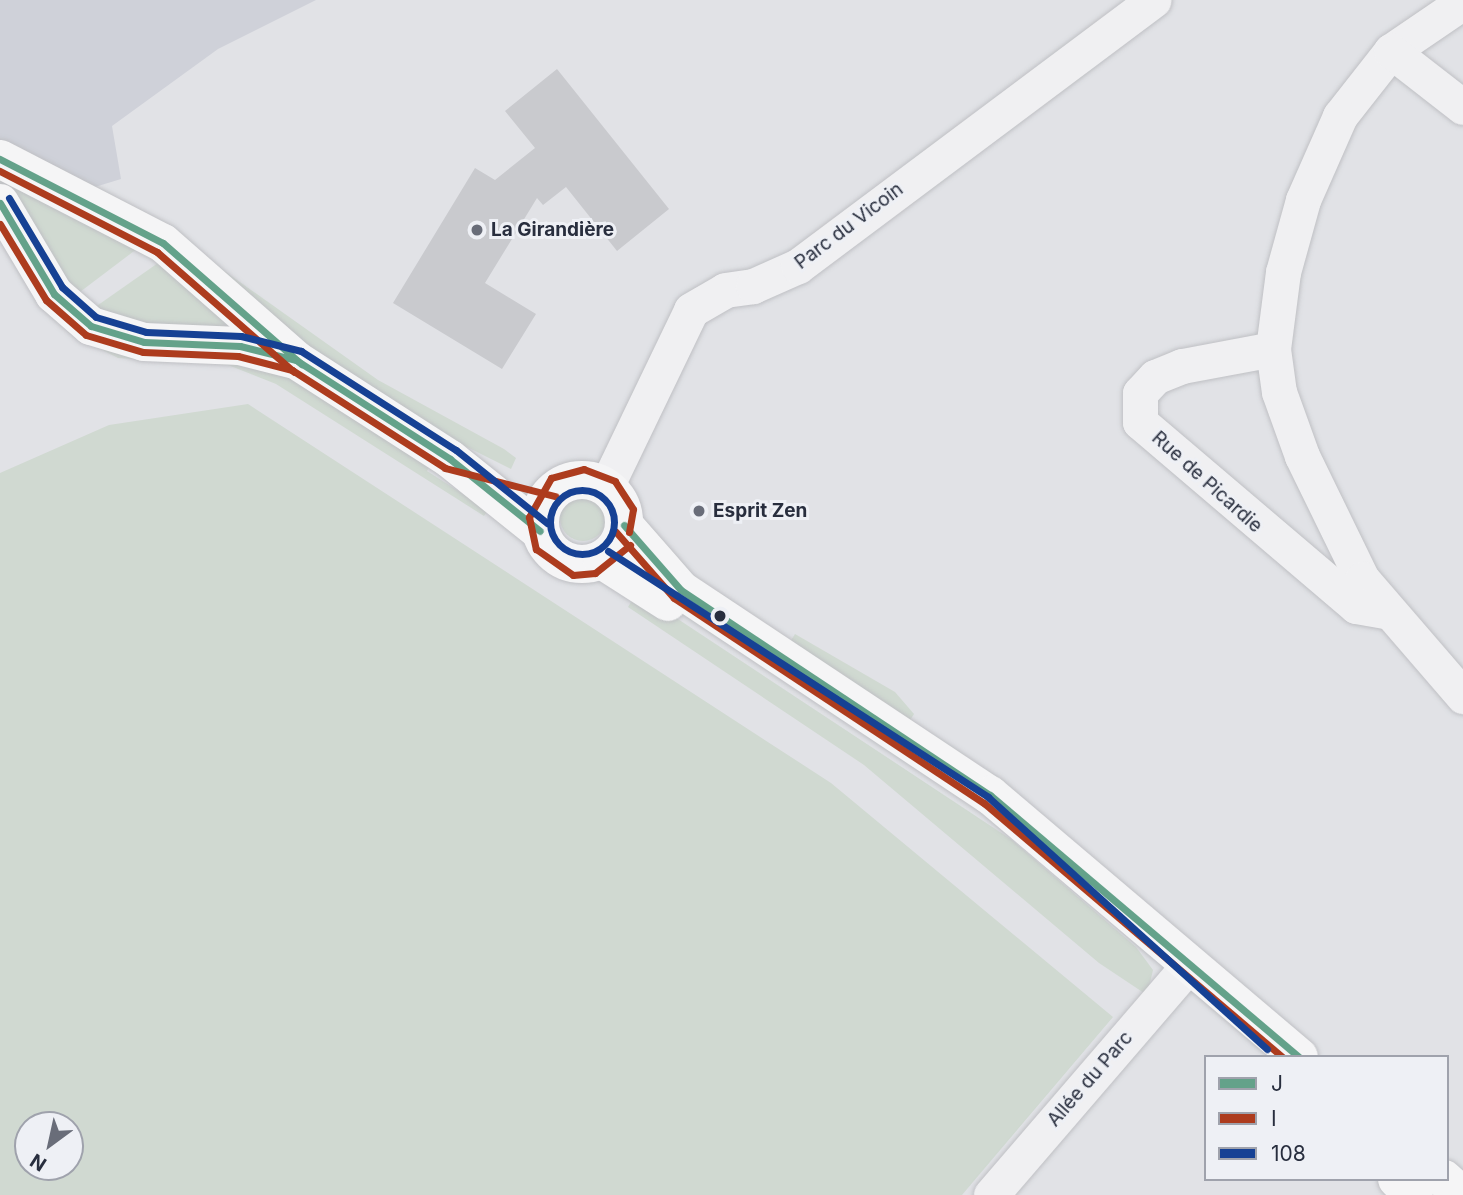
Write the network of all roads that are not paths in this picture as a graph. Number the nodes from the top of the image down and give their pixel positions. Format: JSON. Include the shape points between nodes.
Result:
{"nodes":[{"id":1,"x":1153,"y":0,"type":"edge"},
{"id":2,"x":1463,"y":2,"type":"edge"},
{"id":3,"x":1391,"y":51,"type":"junction"},
{"id":4,"x":1463,"y":107,"type":"edge"},
{"id":5,"x":0,"y":159,"type":"edge"},
{"id":6,"x":0,"y":203,"type":"edge"},
{"id":7,"x":1273,"y":349,"type":"junction"},
{"id":8,"x":296,"y":360,"type":"junction"},
{"id":9,"x":450,"y":459,"type":"junction"},
{"id":10,"x":558,"y":486,"type":"junction"},
{"id":11,"x":606,"y":487,"type":"junction"},
{"id":12,"x":624,"y":525,"type":"junction"},
{"id":13,"x":540,"y":531,"type":"junction"},
{"id":14,"x":602,"y":560,"type":"junction"},
{"id":15,"x":1385,"y":611,"type":"junction"},
{"id":16,"x":1463,"y":696,"type":"edge"},
{"id":17,"x":1183,"y":972,"type":"junction"},
{"id":18,"x":1258,"y":1055,"type":"edge"},
{"id":19,"x":1297,"y":1055,"type":"edge"},
{"id":20,"x":1399,"y":1181,"type":"edge"},
{"id":21,"x":1446,"y":1181,"type":"edge"},
{"id":22,"x":991,"y":1195,"type":"edge"},
{"id":23,"x":1414,"y":1195,"type":"edge"},
{"id":24,"x":1462,"y":1195,"type":"edge"}],
"edges":[{"from":1,"to":11,"type":"street","name":"Parc du Vicoin","via":[[798,266],[781,277],[707,297],[691,310]]},
{"from":2,"to":3,"type":"street"},
{"from":3,"to":4,"type":"street"},
{"from":3,"to":7,"type":"street","via":[[1340,116],[1303,200],[1283,272]]},
{"from":5,"to":8,"type":"main road","via":[[163,243]]},
{"from":6,"to":8,"type":"main road","via":[[54,294],[91,326],[144,342],[240,346]]},
{"from":7,"to":15,"type":"street","via":[[1279,392],[1302,456],[1362,579]]},
{"from":7,"to":15,"type":"street","name":"Rue de Picardie","via":[[1242,352],[1221,363],[1182,366],[1155,377],[1140,393],[1140,422],[1356,606]]},
{"from":8,"to":9,"type":"main road"},
{"from":9,"to":10,"type":"main road"},
{"from":9,"to":13,"type":"main road"},
{"from":10,"to":11,"type":"main road","via":[[582,480]]},
{"from":10,"to":13,"type":"main road","via":[[542,506]]},
{"from":11,"to":12,"type":"main road","via":[[616,497]]},
{"from":12,"to":14,"type":"main road"},
{"from":12,"to":17,"type":"main road","via":[[681,590],[990,795]]},
{"from":13,"to":14,"type":"main road","via":[[564,561]]},
{"from":14,"to":17,"type":"main road","via":[[982,806]]},
{"from":15,"to":16,"type":"street"},
{"from":17,"to":18,"type":"main road"},
{"from":17,"to":19,"type":"main road"},
{"from":17,"to":22,"type":"street","name":"Allée du Parc"},
{"from":20,"to":23,"type":"main road"},
{"from":21,"to":24,"type":"main road"}]}
